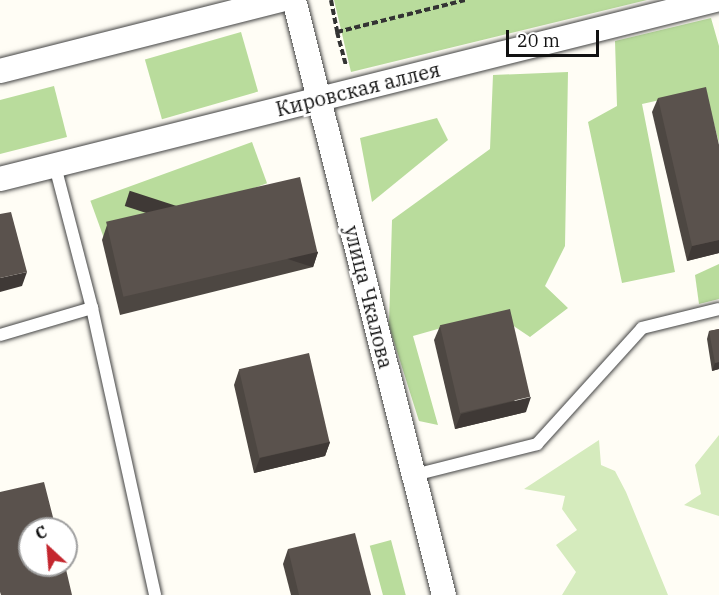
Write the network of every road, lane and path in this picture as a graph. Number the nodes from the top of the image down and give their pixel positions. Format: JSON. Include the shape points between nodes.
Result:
{"nodes":[{"id":1,"x":280,"y":0,"type":"edge"},
{"id":2,"x":294,"y":0,"type":"edge"},
{"id":3,"x":331,"y":0,"type":"edge"},
{"id":4,"x":465,"y":0,"type":"edge"},
{"id":5,"x":716,"y":0,"type":"edge"},
{"id":6,"x":337,"y":32,"type":"junction"},
{"id":7,"x":0,"y":71,"type":"edge"},
{"id":8,"x":352,"y":91,"type":"junction"},
{"id":9,"x":319,"y":99,"type":"junction"},
{"id":10,"x":55,"y":166,"type":"junction"},
{"id":11,"x":0,"y":179,"type":"edge"},
{"id":12,"x":92,"y":308,"type":"junction"},
{"id":13,"x":719,"y":309,"type":"edge"},
{"id":14,"x":0,"y":335,"type":"edge"},
{"id":15,"x":414,"y":475,"type":"junction"},
{"id":16,"x":155,"y":595,"type":"edge"},
{"id":17,"x":444,"y":595,"type":"edge"}],
"edges":[{"from":1,"to":7,"type":"street"},
{"from":2,"to":9,"type":"street","name":"улица Чкалова"},
{"from":3,"to":6,"type":"path"},
{"from":4,"to":6,"type":"path"},
{"from":5,"to":8,"type":"street","name":"Кировская аллея"},
{"from":6,"to":8,"type":"path"},
{"from":8,"to":9,"type":"street","name":"Кировская аллея"},
{"from":9,"to":10,"type":"street","name":"Кировская аллея"},
{"from":9,"to":15,"type":"street","name":"улица Чкалова"},
{"from":10,"to":11,"type":"street","name":"Кировская аллея"},
{"from":10,"to":12,"type":"lane"},
{"from":12,"to":14,"type":"lane"},
{"from":12,"to":16,"type":"lane"},
{"from":13,"to":15,"type":"lane","via":[[642,328],[537,444]]},
{"from":15,"to":17,"type":"street","name":"улица Чкалова"}]}
